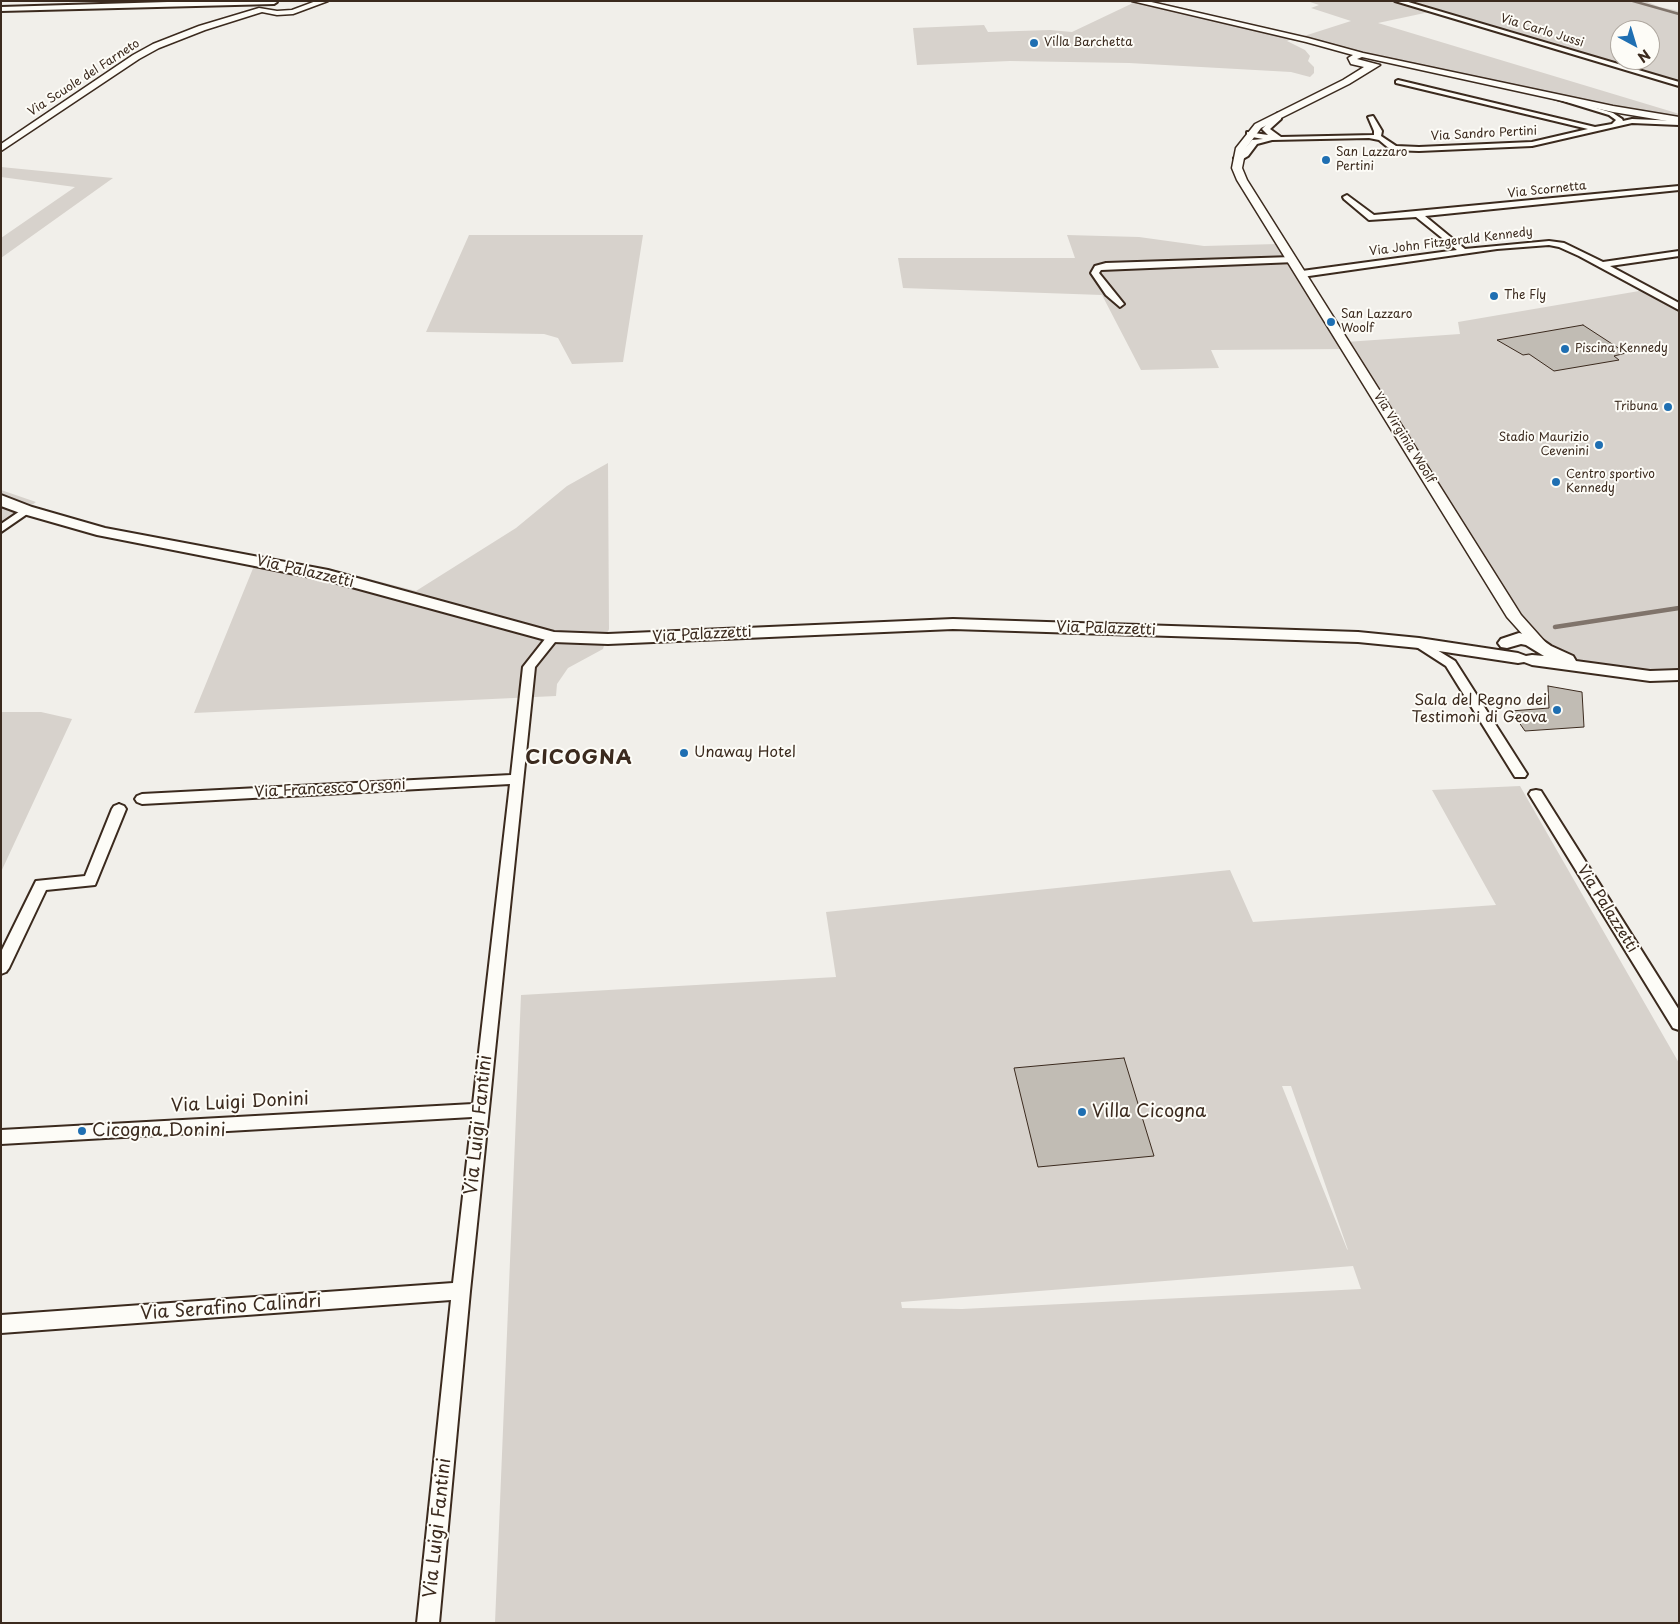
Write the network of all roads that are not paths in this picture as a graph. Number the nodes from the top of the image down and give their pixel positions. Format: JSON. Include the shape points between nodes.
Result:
{"nodes":[{"id":1,"x":324,"y":1,"type":"edge"},
{"id":2,"x":1136,"y":1,"type":"edge"},
{"id":3,"x":1398,"y":1,"type":"edge"},
{"id":4,"x":252,"y":2,"type":"edge"},
{"id":5,"x":277,"y":2,"type":"edge"},
{"id":6,"x":117,"y":3,"type":"edge"},
{"id":7,"x":306,"y":3,"type":"edge"},
{"id":8,"x":1,"y":9,"type":"edge"},
{"id":9,"x":265,"y":9,"type":"junction"},
{"id":10,"x":1335,"y":49,"type":"junction"},
{"id":11,"x":1362,"y":56,"type":"junction"},
{"id":12,"x":1353,"y":60,"type":"junction"},
{"id":13,"x":1380,"y":63,"type":"junction"},
{"id":14,"x":1354,"y":77,"type":"junction"},
{"id":15,"x":1398,"y":82,"type":"dead end"},
{"id":16,"x":1679,"y":84,"type":"edge"},
{"id":17,"x":1549,"y":96,"type":"junction"},
{"id":18,"x":1278,"y":115,"type":"junction"},
{"id":19,"x":1371,"y":117,"type":"dead end"},
{"id":20,"x":1679,"y":122,"type":"edge"},
{"id":21,"x":1615,"y":124,"type":"junction"},
{"id":22,"x":1662,"y":127,"type":"dead end"},
{"id":23,"x":1594,"y":129,"type":"junction"},
{"id":24,"x":1250,"y":134,"type":"junction"},
{"id":25,"x":1377,"y":137,"type":"junction"},
{"id":26,"x":1276,"y":138,"type":"junction"},
{"id":27,"x":1,"y":148,"type":"edge"},
{"id":28,"x":1238,"y":158,"type":"junction"},
{"id":29,"x":1679,"y":188,"type":"edge"},
{"id":30,"x":1347,"y":197,"type":"dead end"},
{"id":31,"x":1418,"y":214,"type":"junction"},
{"id":32,"x":1464,"y":252,"type":"junction"},
{"id":33,"x":1679,"y":253,"type":"edge"},
{"id":34,"x":1292,"y":260,"type":"junction"},
{"id":35,"x":1600,"y":265,"type":"junction"},
{"id":36,"x":1302,"y":274,"type":"junction"},
{"id":37,"x":1120,"y":304,"type":"dead end"},
{"id":38,"x":1678,"y":309,"type":"edge"},
{"id":39,"x":1,"y":500,"type":"edge"},
{"id":40,"x":26,"y":510,"type":"junction"},
{"id":41,"x":1,"y":529,"type":"edge"},
{"id":42,"x":1514,"y":616,"type":"junction"},
{"id":43,"x":554,"y":637,"type":"junction"},
{"id":44,"x":1511,"y":641,"type":"junction"},
{"id":45,"x":1419,"y":643,"type":"junction"},
{"id":46,"x":1463,"y":650,"type":"junction"},
{"id":47,"x":1533,"y":653,"type":"junction"},
{"id":48,"x":1451,"y":664,"type":"junction"},
{"id":49,"x":1679,"y":675,"type":"edge"},
{"id":50,"x":1520,"y":774,"type":"dead end"},
{"id":51,"x":517,"y":779,"type":"junction"},
{"id":52,"x":1536,"y":794,"type":"dead end"},
{"id":53,"x":142,"y":799,"type":"dead end"},
{"id":54,"x":119,"y":809,"type":"dead end"},
{"id":55,"x":1,"y":968,"type":"edge"},
{"id":56,"x":1679,"y":1024,"type":"edge"},
{"id":57,"x":482,"y":1110,"type":"junction"},
{"id":58,"x":1,"y":1137,"type":"edge"},
{"id":59,"x":461,"y":1292,"type":"junction"},
{"id":60,"x":1,"y":1324,"type":"edge"},
{"id":61,"x":428,"y":1623,"type":"edge"}],
"edges":[{"from":1,"to":7,"type":"street"},
{"from":2,"to":10,"type":"street"},
{"from":3,"to":16,"type":"street","name":"Via Carlo Jussi"},
{"from":4,"to":5,"type":"street"},
{"from":4,"to":6,"type":"street"},
{"from":4,"to":9,"type":"street"},
{"from":5,"to":9,"type":"street"},
{"from":6,"to":8,"type":"street"},
{"from":7,"to":9,"type":"street","via":[[293,12]]},
{"from":9,"to":27,"type":"street","name":"Via Scuole del Farneto","via":[[156,46]]},
{"from":10,"to":11,"type":"street"},
{"from":10,"to":12,"type":"street"},
{"from":11,"to":12,"type":"street"},
{"from":11,"to":13,"type":"street"},
{"from":12,"to":13,"type":"street"},
{"from":12,"to":14,"type":"street","via":[[1358,68]]},
{"from":13,"to":14,"type":"street"},
{"from":13,"to":17,"type":"street","via":[[1414,65]]},
{"from":14,"to":18,"type":"street"},
{"from":15,"to":23,"type":"street","name":"Via Sandro Pertini"},
{"from":17,"to":20,"type":"street"},
{"from":17,"to":21,"type":"street","via":[[1611,114],[1620,120]]},
{"from":18,"to":24,"type":"street"},
{"from":18,"to":26,"type":"street","via":[[1278,120],[1266,129]]},
{"from":19,"to":25,"type":"street","via":[[1378,131]]},
{"from":20,"to":21,"type":"street","name":"Via Sandro Pertini","via":[[1638,120]]},
{"from":21,"to":23,"type":"street","name":"Via Sandro Pertini"},
{"from":22,"to":23,"type":"street","name":"Via Sandro Pertini"},
{"from":23,"to":25,"type":"street","name":"Via Sandro Pertini","via":[[1532,144],[1419,150],[1394,148]]},
{"from":24,"to":26,"type":"street","name":"Via Sandro Pertini"},
{"from":24,"to":28,"type":"street","via":[[1240,148]]},
{"from":25,"to":26,"type":"street","name":"Via Sandro Pertini"},
{"from":26,"to":28,"type":"street","via":[[1255,142]]},
{"from":28,"to":34,"type":"street","name":"Via Virginia Woolf","via":[[1237,168],[1242,180]]},
{"from":29,"to":31,"type":"street","name":"Via Scornetta"},
{"from":30,"to":31,"type":"street","name":"Via Scornetta","via":[[1372,218]]},
{"from":31,"to":32,"type":"street"},
{"from":32,"to":35,"type":"street","name":"Via John Fitzgerald Kennedy","via":[[1548,243],[1573,250]]},
{"from":32,"to":36,"type":"street","name":"Via John Fitzgerald Kennedy"},
{"from":33,"to":35,"type":"street"},
{"from":34,"to":36,"type":"street","name":"Via Virginia Woolf"},
{"from":34,"to":37,"type":"street","via":[[1098,268],[1095,273]]},
{"from":35,"to":38,"type":"street","name":"Via John Fitzgerald Kennedy"},
{"from":36,"to":42,"type":"street","name":"Via Virginia Woolf"},
{"from":39,"to":40,"type":"main road","name":"Via Palazzetti"},
{"from":40,"to":41,"type":"street"},
{"from":40,"to":43,"type":"main road","name":"Via Palazzetti","via":[[103,532],[328,575]]},
{"from":42,"to":44,"type":"street"},
{"from":42,"to":47,"type":"street","name":"Via Virginia Woolf"},
{"from":43,"to":45,"type":"main road","name":"Via Palazzetti","via":[[608,639],[952,624],[1358,637]]},
{"from":43,"to":51,"type":"street","name":"Via Luigi Fantini","via":[[529,667]]},
{"from":44,"to":45,"type":"main road","name":"Via Palazzetti"},
{"from":44,"to":47,"type":"main road","name":"Via Palazzetti","via":[[1525,639]]},
{"from":44,"to":47,"type":"main road","via":[[1509,652]]},
{"from":45,"to":46,"type":"main road","name":"Via Palazzetti"},
{"from":45,"to":48,"type":"street","name":"Via Palazzetti"},
{"from":46,"to":47,"type":"main road","name":"Via Palazzetti"},
{"from":46,"to":48,"type":"street","via":[[1452,656]]},
{"from":47,"to":49,"type":"main road","via":[[1584,668],[1650,676]]},
{"from":48,"to":50,"type":"street","name":"Via Palazzetti"},
{"from":51,"to":53,"type":"street","name":"Via Francesco Orsoni"},
{"from":51,"to":57,"type":"street","name":"Via Luigi Fantini"},
{"from":52,"to":56,"type":"street","name":"Via Palazzetti"},
{"from":54,"to":55,"type":"street","via":[[90,881],[41,885]]},
{"from":57,"to":58,"type":"street","name":"Via Luigi Donini"},
{"from":57,"to":59,"type":"street","name":"Via Luigi Fantini"},
{"from":59,"to":60,"type":"street","name":"Via Serafino Calindri"},
{"from":59,"to":61,"type":"street","name":"Via Luigi Fantini"}]}
